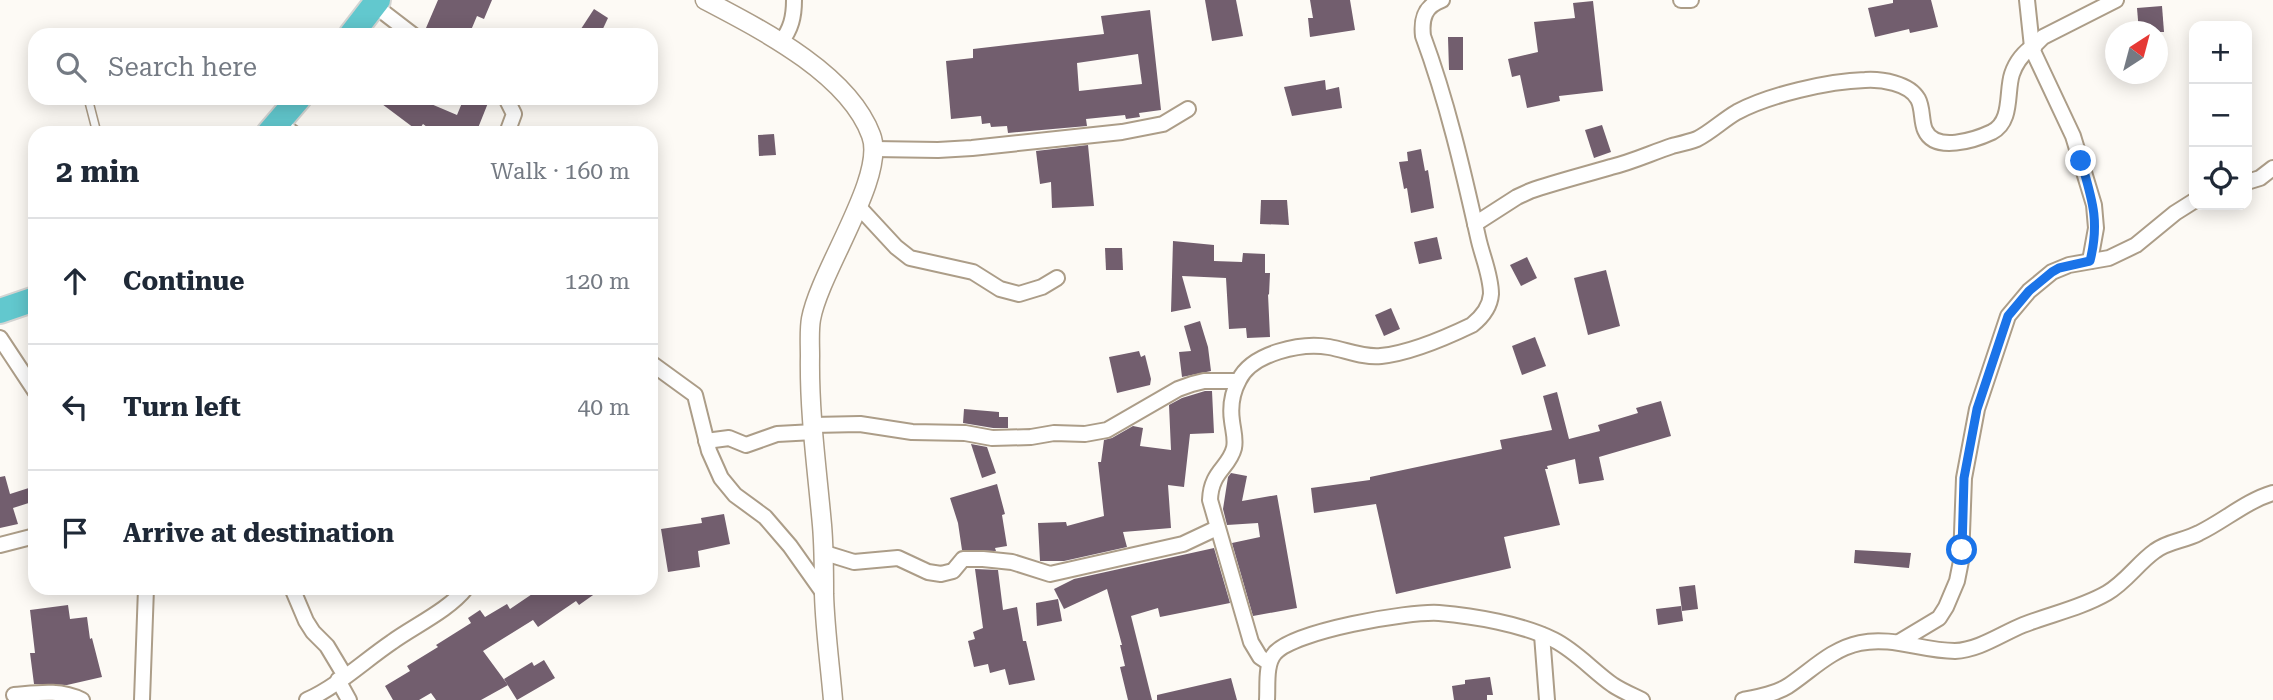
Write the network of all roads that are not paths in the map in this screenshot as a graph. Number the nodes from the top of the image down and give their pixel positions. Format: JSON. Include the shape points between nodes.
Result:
{"nodes":[{"id":1,"x":705,"y":0,"type":"edge"},
{"id":2,"x":794,"y":0,"type":"edge"},
{"id":3,"x":1443,"y":0,"type":"edge"},
{"id":4,"x":1681,"y":0,"type":"edge"},
{"id":5,"x":1691,"y":0,"type":"edge"},
{"id":6,"x":2028,"y":0,"type":"edge"},
{"id":7,"x":2116,"y":0,"type":"edge"},
{"id":8,"x":376,"y":3,"type":"edge"},
{"id":9,"x":356,"y":28,"type":"edge"},
{"id":10,"x":405,"y":28,"type":"edge"},
{"id":11,"x":781,"y":42,"type":"junction"},
{"id":12,"x":2033,"y":46,"type":"junction"},
{"id":13,"x":90,"y":105,"type":"edge"},
{"id":14,"x":295,"y":105,"type":"edge"},
{"id":15,"x":510,"y":105,"type":"edge"},
{"id":16,"x":1188,"y":109,"type":"dead end"},
{"id":17,"x":95,"y":126,"type":"edge"},
{"id":18,"x":282,"y":126,"type":"edge"},
{"id":19,"x":510,"y":126,"type":"edge"},
{"id":20,"x":874,"y":149,"type":"junction"},
{"id":21,"x":2273,"y":168,"type":"edge"},
{"id":22,"x":2252,"y":180,"type":"edge"},
{"id":23,"x":2189,"y":204,"type":"edge"},
{"id":24,"x":858,"y":206,"type":"junction"},
{"id":25,"x":1475,"y":224,"type":"junction"},
{"id":26,"x":2090,"y":261,"type":"junction"},
{"id":27,"x":1057,"y":278,"type":"dead end"},
{"id":28,"x":28,"y":301,"type":"edge"},
{"id":29,"x":0,"y":311,"type":"edge"},
{"id":30,"x":2,"y":347,"type":"edge"},
{"id":31,"x":658,"y":368,"type":"edge"},
{"id":32,"x":1238,"y":381,"type":"junction"},
{"id":33,"x":28,"y":382,"type":"edge"},
{"id":34,"x":813,"y":428,"type":"junction"},
{"id":35,"x":706,"y":441,"type":"junction"},
{"id":36,"x":2273,"y":493,"type":"edge"},
{"id":37,"x":1217,"y":528,"type":"junction"},
{"id":38,"x":28,"y":538,"type":"edge"},
{"id":39,"x":0,"y":545,"type":"edge"},
{"id":40,"x":825,"y":553,"type":"junction"},
{"id":41,"x":824,"y":594,"type":"junction"},
{"id":42,"x":146,"y":595,"type":"edge"},
{"id":43,"x":295,"y":595,"type":"edge"},
{"id":44,"x":460,"y":595,"type":"edge"},
{"id":45,"x":1542,"y":635,"type":"junction"},
{"id":46,"x":1899,"y":642,"type":"junction"},
{"id":47,"x":1269,"y":663,"type":"junction"},
{"id":48,"x":341,"y":678,"type":"junction"},
{"id":49,"x":14,"y":695,"type":"dead end"},
{"id":50,"x":82,"y":700,"type":"edge"},
{"id":51,"x":136,"y":700,"type":"edge"},
{"id":52,"x":142,"y":700,"type":"edge"},
{"id":53,"x":307,"y":700,"type":"edge"},
{"id":54,"x":349,"y":700,"type":"edge"},
{"id":55,"x":833,"y":700,"type":"edge"},
{"id":56,"x":1267,"y":700,"type":"edge"},
{"id":57,"x":1547,"y":700,"type":"edge"},
{"id":58,"x":1642,"y":700,"type":"edge"},
{"id":59,"x":1743,"y":700,"type":"edge"}],
"edges":[{"from":1,"to":11,"type":"street"},
{"from":2,"to":11,"type":"street","via":[[794,14]]},
{"from":3,"to":25,"type":"street","via":[[1433,3],[1421,25]]},
{"from":4,"to":5,"type":"street"},
{"from":6,"to":12,"type":"street"},
{"from":7,"to":12,"type":"street","via":[[2059,27]]},
{"from":8,"to":9,"type":"highway"},
{"from":8,"to":10,"type":"street"},
{"from":11,"to":20,"type":"street","via":[[856,107]]},
{"from":12,"to":25,"type":"street","via":[[2012,73],[2007,109],[1999,126],[1964,141],[1949,144],[1931,139],[1918,99],[1896,84],[1867,80],[1818,85],[1751,105],[1698,138],[1530,191]]},
{"from":12,"to":26,"type":"street","via":[[2073,136],[2094,205],[2096,228]]},
{"from":13,"to":17,"type":"lane"},
{"from":14,"to":18,"type":"highway"},
{"from":15,"to":19,"type":"street","via":[[514,114]]},
{"from":16,"to":20,"type":"street","via":[[1163,124],[1122,132],[972,148]]},
{"from":20,"to":24,"type":"street","via":[[873,166]]},
{"from":21,"to":22,"type":"street"},
{"from":23,"to":26,"type":"street","via":[[2136,245]]},
{"from":24,"to":27,"type":"street","via":[[910,258],[973,272],[1000,289],[1019,294]]},
{"from":24,"to":34,"type":"street","via":[[811,319]]},
{"from":25,"to":32,"type":"street","via":[[1491,293],[1486,309],[1472,325],[1394,355],[1376,357],[1327,346],[1283,351],[1253,363]]},
{"from":26,"to":46,"type":"street","via":[[2052,272],[2008,316],[1977,409],[1964,478],[1957,582],[1939,618]]},
{"from":28,"to":29,"type":"highway"},
{"from":30,"to":33,"type":"street"},
{"from":31,"to":35,"type":"street","via":[[695,395]]},
{"from":32,"to":34,"type":"street","via":[[1192,384],[1107,429],[1085,434],[992,438],[860,424]]},
{"from":32,"to":37,"type":"street","via":[[1232,399],[1233,450],[1210,492]]},
{"from":34,"to":35,"type":"street","via":[[746,445],[729,438]]},
{"from":34,"to":40,"type":"street"},
{"from":35,"to":41,"type":"street","via":[[727,487],[765,517]]},
{"from":36,"to":46,"type":"street","via":[[2198,534],[2158,548],[2108,593],[1975,648],[1932,650]]},
{"from":37,"to":40,"type":"street","via":[[1183,544],[1050,574],[1012,562],[972,558],[941,574],[898,558],[853,562]]},
{"from":37,"to":47,"type":"street","via":[[1251,642]]},
{"from":38,"to":39,"type":"street"},
{"from":40,"to":41,"type":"street"},
{"from":41,"to":55,"type":"street"},
{"from":42,"to":52,"type":"street"},
{"from":43,"to":48,"type":"street"},
{"from":44,"to":48,"type":"street"},
{"from":45,"to":47,"type":"street","via":[[1490,621],[1425,613],[1334,628],[1294,640],[1282,646]]},
{"from":45,"to":57,"type":"street"},
{"from":45,"to":58,"type":"street"},
{"from":46,"to":59,"type":"street","via":[[1867,642],[1837,651],[1788,686]]},
{"from":47,"to":56,"type":"street"},
{"from":48,"to":53,"type":"street"},
{"from":48,"to":54,"type":"street"},
{"from":49,"to":50,"type":"street","via":[[53,692]]},
{"from":51,"to":52,"type":"street"}]}
